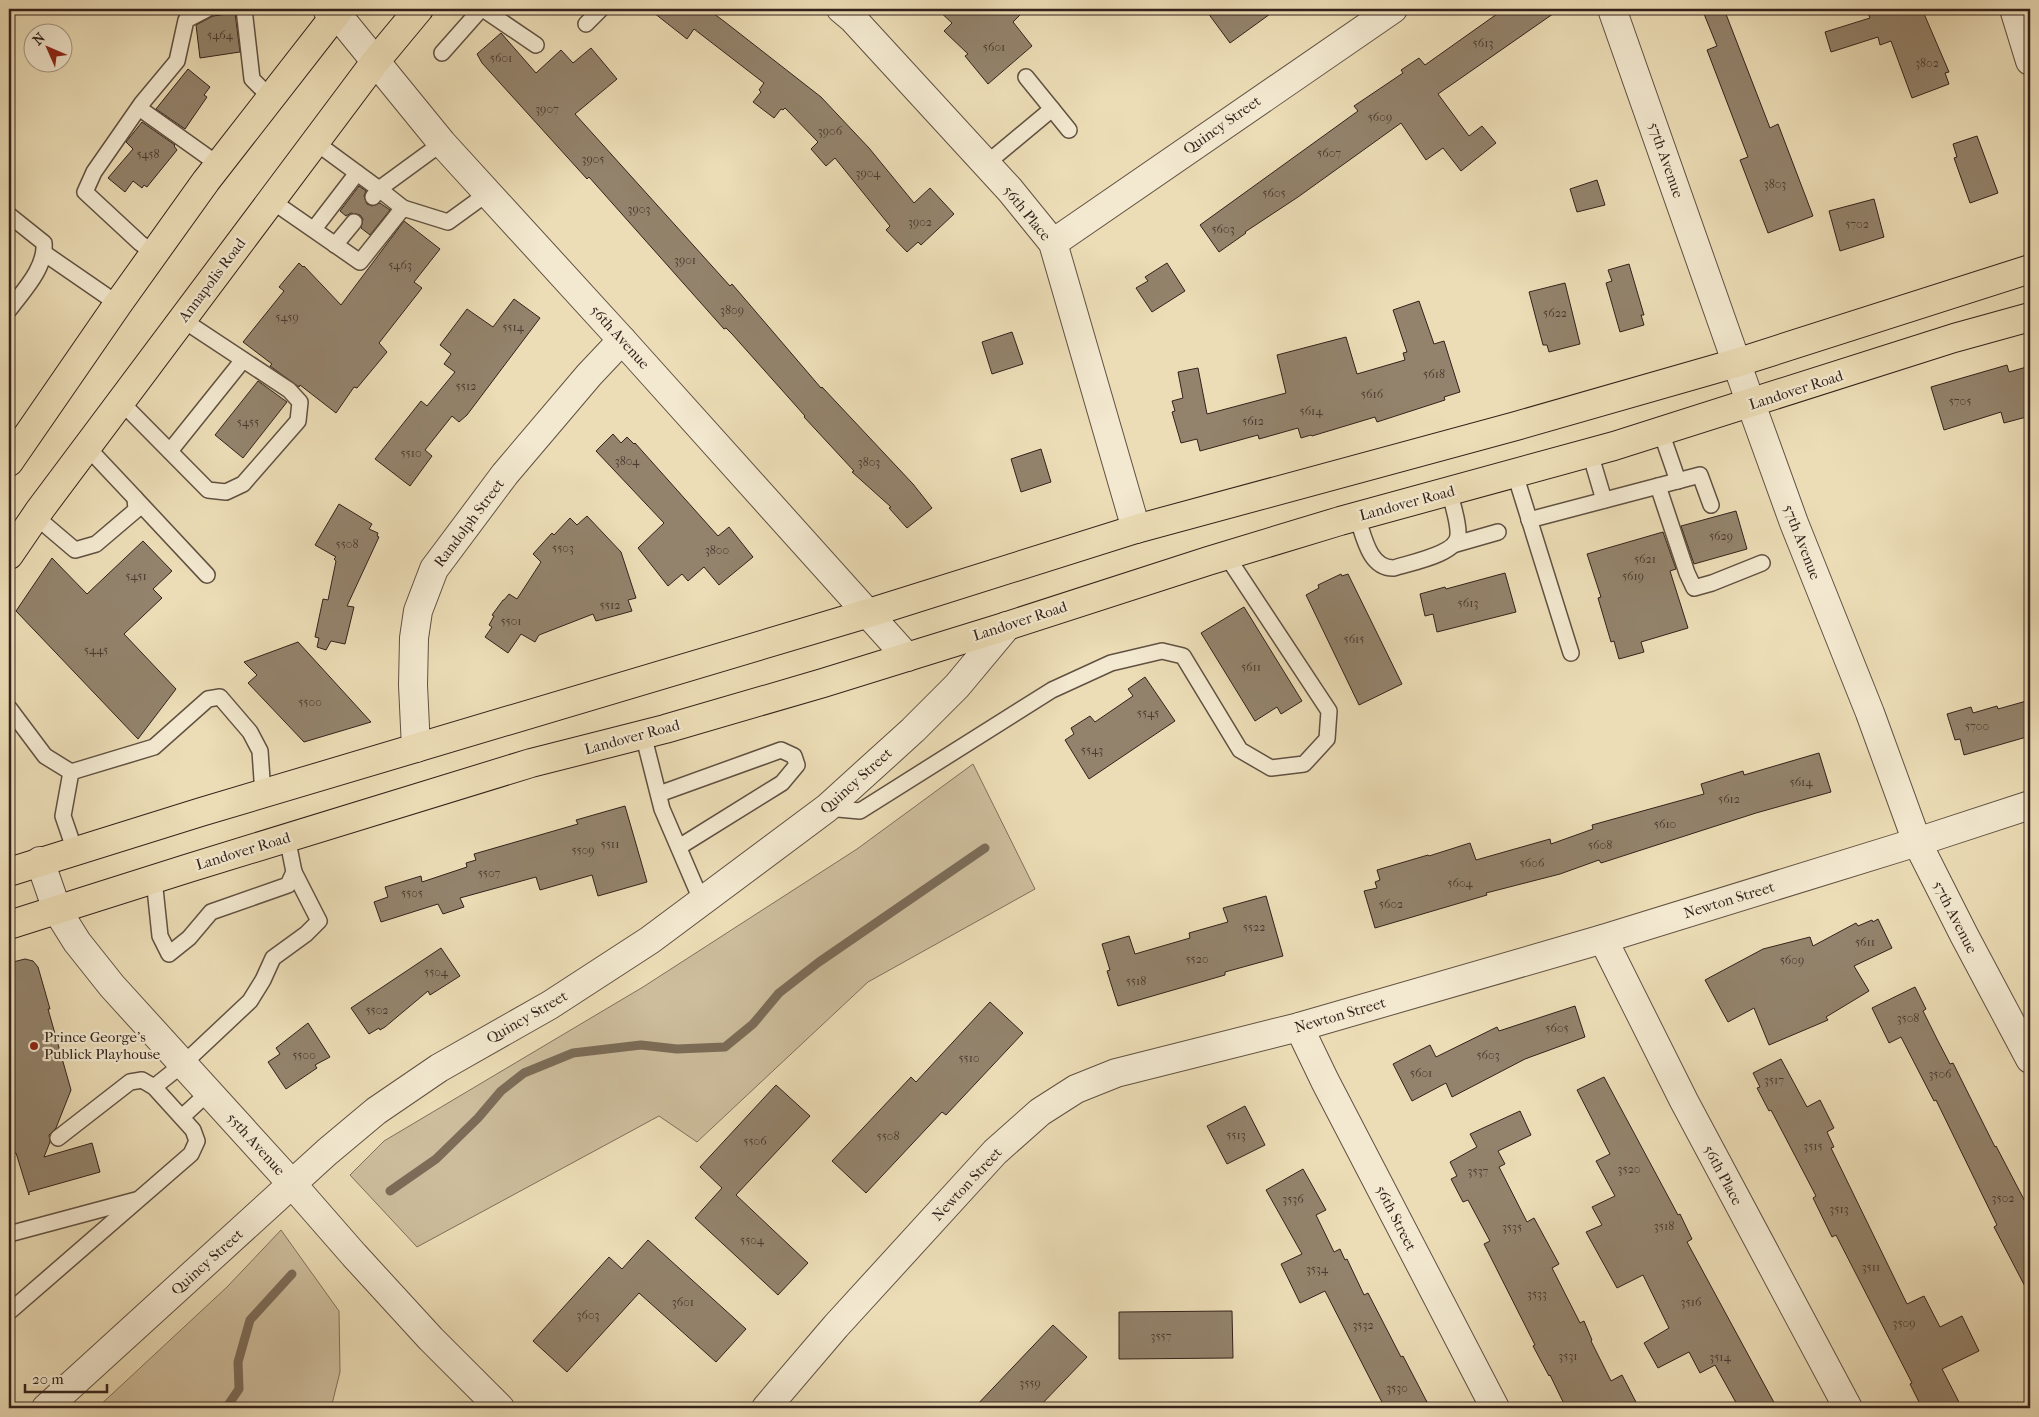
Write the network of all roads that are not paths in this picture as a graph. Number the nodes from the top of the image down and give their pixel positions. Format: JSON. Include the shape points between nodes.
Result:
{"nodes":[{"id":1,"x":207,"y":9,"type":"edge"},
{"id":2,"x":244,"y":9,"type":"edge"},
{"id":3,"x":419,"y":9,"type":"edge"},
{"id":4,"x":482,"y":9,"type":"edge"},
{"id":5,"x":601,"y":9,"type":"edge"},
{"id":6,"x":1393,"y":9,"type":"edge"},
{"id":7,"x":1612,"y":9,"type":"edge"},
{"id":8,"x":2014,"y":9,"type":"edge"},
{"id":9,"x":335,"y":10,"type":"edge"},
{"id":10,"x":852,"y":12,"type":"edge"},
{"id":11,"x":586,"y":24,"type":"dead end"},
{"id":12,"x":536,"y":45,"type":"dead end"},
{"id":13,"x":442,"y":53,"type":"dead end"},
{"id":14,"x":2030,"y":61,"type":"edge"},
{"id":15,"x":375,"y":62,"type":"junction"},
{"id":16,"x":1026,"y":76,"type":"dead end"},
{"id":17,"x":272,"y":98,"type":"junction"},
{"id":18,"x":139,"y":108,"type":"junction"},
{"id":19,"x":1052,"y":109,"type":"junction"},
{"id":20,"x":1069,"y":130,"type":"dead end"},
{"id":21,"x":316,"y":142,"type":"junction"},
{"id":22,"x":442,"y":143,"type":"junction"},
{"id":23,"x":986,"y":164,"type":"junction"},
{"id":24,"x":219,"y":165,"type":"junction"},
{"id":25,"x":357,"y":173,"type":"junction"},
{"id":26,"x":376,"y":193,"type":"junction"},
{"id":27,"x":488,"y":193,"type":"junction"},
{"id":28,"x":272,"y":200,"type":"junction"},
{"id":29,"x":403,"y":208,"type":"junction"},
{"id":30,"x":9,"y":215,"type":"edge"},
{"id":31,"x":354,"y":222,"type":"dead end"},
{"id":32,"x":314,"y":229,"type":"junction"},
{"id":33,"x":1053,"y":243,"type":"junction"},
{"id":34,"x":336,"y":245,"type":"junction"},
{"id":35,"x":44,"y":253,"type":"junction"},
{"id":36,"x":154,"y":253,"type":"junction"},
{"id":37,"x":2030,"y":269,"type":"edge"},
{"id":38,"x":118,"y":304,"type":"junction"},
{"id":39,"x":9,"y":310,"type":"edge"},
{"id":40,"x":2030,"y":317,"type":"edge"},
{"id":41,"x":183,"y":320,"type":"junction"},
{"id":42,"x":622,"y":340,"type":"junction"},
{"id":43,"x":243,"y":360,"type":"junction"},
{"id":44,"x":1736,"y":363,"type":"junction"},
{"id":45,"x":121,"y":402,"type":"junction"},
{"id":46,"x":1751,"y":404,"type":"junction"},
{"id":47,"x":1661,"y":432,"type":"junction"},
{"id":48,"x":87,"y":447,"type":"junction"},
{"id":49,"x":170,"y":451,"type":"junction"},
{"id":50,"x":1590,"y":453,"type":"junction"},
{"id":51,"x":9,"y":462,"type":"edge"},
{"id":52,"x":1515,"y":474,"type":"junction"},
{"id":53,"x":1678,"y":480,"type":"junction"},
{"id":54,"x":1658,"y":486,"type":"junction"},
{"id":55,"x":1450,"y":492,"type":"junction"},
{"id":56,"x":134,"y":498,"type":"junction"},
{"id":57,"x":1604,"y":500,"type":"junction"},
{"id":58,"x":1711,"y":505,"type":"dead end"},
{"id":59,"x":35,"y":516,"type":"junction"},
{"id":60,"x":1357,"y":517,"type":"junction"},
{"id":61,"x":1529,"y":520,"type":"junction"},
{"id":62,"x":1136,"y":529,"type":"junction"},
{"id":63,"x":1498,"y":532,"type":"dead end"},
{"id":64,"x":1456,"y":544,"type":"junction"},
{"id":65,"x":9,"y":554,"type":"edge"},
{"id":66,"x":1226,"y":555,"type":"junction"},
{"id":67,"x":1762,"y":563,"type":"dead end"},
{"id":68,"x":207,"y":575,"type":"dead end"},
{"id":69,"x":869,"y":612,"type":"junction"},
{"id":70,"x":1007,"y":626,"type":"junction"},
{"id":71,"x":1571,"y":653,"type":"dead end"},
{"id":72,"x":908,"y":657,"type":"junction"},
{"id":73,"x":9,"y":708,"type":"edge"},
{"id":74,"x":644,"y":734,"type":"junction"},
{"id":75,"x":416,"y":748,"type":"junction"},
{"id":76,"x":71,"y":772,"type":"junction"},
{"id":77,"x":263,"y":794,"type":"junction"},
{"id":78,"x":658,"y":794,"type":"junction"},
{"id":79,"x":2030,"y":805,"type":"edge"},
{"id":80,"x":827,"y":808,"type":"junction"},
{"id":81,"x":287,"y":837,"type":"junction"},
{"id":82,"x":1917,"y":842,"type":"junction"},
{"id":83,"x":678,"y":847,"type":"junction"},
{"id":84,"x":75,"y":851,"type":"junction"},
{"id":85,"x":40,"y":861,"type":"junction"},
{"id":86,"x":9,"y":872,"type":"edge"},
{"id":87,"x":294,"y":872,"type":"junction"},
{"id":88,"x":154,"y":879,"type":"junction"},
{"id":89,"x":702,"y":902,"type":"junction"},
{"id":90,"x":57,"y":910,"type":"junction"},
{"id":91,"x":9,"y":925,"type":"edge"},
{"id":92,"x":1603,"y":939,"type":"junction"},
{"id":93,"x":1299,"y":1027,"type":"junction"},
{"id":94,"x":2030,"y":1059,"type":"edge"},
{"id":95,"x":183,"y":1064,"type":"junction"},
{"id":96,"x":154,"y":1086,"type":"junction"},
{"id":97,"x":209,"y":1092,"type":"junction"},
{"id":98,"x":182,"y":1117,"type":"junction"},
{"id":99,"x":58,"y":1138,"type":"dead end"},
{"id":100,"x":292,"y":1184,"type":"junction"},
{"id":101,"x":140,"y":1198,"type":"junction"},
{"id":102,"x":9,"y":1234,"type":"edge"},
{"id":103,"x":9,"y":1312,"type":"edge"},
{"id":104,"x":46,"y":1408,"type":"edge"},
{"id":105,"x":500,"y":1408,"type":"edge"},
{"id":106,"x":766,"y":1408,"type":"edge"},
{"id":107,"x":1495,"y":1408,"type":"edge"},
{"id":108,"x":1848,"y":1408,"type":"edge"}],
"edges":[{"from":1,"to":18,"type":"lane","via":[[186,20],[177,60]]},
{"from":2,"to":17,"type":"lane","via":[[252,79]]},
{"from":3,"to":15,"type":"main road","name":"Annapolis Road"},
{"from":4,"to":12,"type":"lane"},
{"from":4,"to":13,"type":"lane"},
{"from":5,"to":11,"type":"lane"},
{"from":6,"to":33,"type":"street","name":"Quincy Street"},
{"from":7,"to":44,"type":"street","name":"57th Avenue"},
{"from":8,"to":14,"type":"street"},
{"from":9,"to":15,"type":"street","name":"56th Avenue"},
{"from":9,"to":17,"type":"main road"},
{"from":10,"to":23,"type":"street","name":"56th Place"},
{"from":15,"to":21,"type":"main road","name":"Annapolis Road"},
{"from":15,"to":22,"type":"street","name":"56th Avenue"},
{"from":16,"to":19,"type":"lane"},
{"from":17,"to":24,"type":"main road"},
{"from":18,"to":24,"type":"lane"},
{"from":18,"to":36,"type":"lane","via":[[94,172],[86,192],[140,244]]},
{"from":19,"to":20,"type":"lane"},
{"from":19,"to":23,"type":"lane"},
{"from":21,"to":25,"type":"lane"},
{"from":21,"to":28,"type":"main road","name":"Annapolis Road"},
{"from":22,"to":26,"type":"lane"},
{"from":22,"to":27,"type":"street","name":"56th Avenue"},
{"from":23,"to":33,"type":"street","name":"56th Place"},
{"from":24,"to":36,"type":"main road"},
{"from":25,"to":26,"type":"lane"},
{"from":25,"to":32,"type":"lane"},
{"from":26,"to":29,"type":"lane"},
{"from":27,"to":29,"type":"lane","via":[[448,222]]},
{"from":27,"to":42,"type":"street","name":"56th Avenue"},
{"from":28,"to":32,"type":"lane"},
{"from":28,"to":41,"type":"main road","name":"Annapolis Road"},
{"from":29,"to":34,"type":"lane","via":[[360,262]]},
{"from":30,"to":35,"type":"lane","via":[[44,243]]},
{"from":31,"to":34,"type":"lane"},
{"from":32,"to":34,"type":"lane"},
{"from":33,"to":62,"type":"street","name":"56th Place"},
{"from":35,"to":38,"type":"lane"},
{"from":35,"to":39,"type":"lane","via":[[36,272]]},
{"from":36,"to":38,"type":"main road"},
{"from":37,"to":44,"type":"main road"},
{"from":38,"to":51,"type":"main road"},
{"from":40,"to":46,"type":"main road","name":"Landover Road","via":[[1954,338]]},
{"from":41,"to":43,"type":"lane"},
{"from":41,"to":45,"type":"main road","name":"Annapolis Road"},
{"from":42,"to":69,"type":"street","name":"56th Avenue"},
{"from":42,"to":75,"type":"street","name":"Randolph Street","via":[[505,474],[434,568],[418,610],[414,638]]},
{"from":43,"to":49,"type":"lane"},
{"from":43,"to":49,"type":"lane","via":[[289,390],[300,402],[298,422],[243,484],[226,492],[208,490]]},
{"from":44,"to":46,"type":"street","name":"57th Avenue"},
{"from":44,"to":62,"type":"main road"},
{"from":45,"to":48,"type":"main road","name":"Annapolis Road"},
{"from":45,"to":49,"type":"lane"},
{"from":46,"to":47,"type":"main road","name":"Landover Road"},
{"from":46,"to":82,"type":"street","name":"57th Avenue"},
{"from":47,"to":50,"type":"main road","name":"Landover Road"},
{"from":47,"to":53,"type":"lane"},
{"from":48,"to":56,"type":"lane"},
{"from":48,"to":59,"type":"main road","name":"Annapolis Road"},
{"from":50,"to":52,"type":"main road","name":"Landover Road"},
{"from":50,"to":57,"type":"lane"},
{"from":52,"to":55,"type":"main road","name":"Landover Road"},
{"from":52,"to":61,"type":"lane"},
{"from":53,"to":54,"type":"lane"},
{"from":53,"to":58,"type":"lane","via":[[1700,475]]},
{"from":54,"to":57,"type":"lane"},
{"from":54,"to":67,"type":"lane","via":[[1694,588]]},
{"from":55,"to":60,"type":"main road","name":"Landover Road"},
{"from":55,"to":64,"type":"lane","via":[[1458,535]]},
{"from":56,"to":59,"type":"lane","via":[[136,510],[96,544],[76,550]]},
{"from":56,"to":68,"type":"lane"},
{"from":57,"to":61,"type":"lane"},
{"from":59,"to":65,"type":"main road","name":"Annapolis Road"},
{"from":60,"to":64,"type":"lane","via":[[1374,561],[1386,568],[1445,552]]},
{"from":60,"to":66,"type":"main road","name":"Landover Road"},
{"from":61,"to":71,"type":"lane"},
{"from":62,"to":69,"type":"main road"},
{"from":63,"to":64,"type":"lane"},
{"from":66,"to":70,"type":"main road","name":"Landover Road"},
{"from":66,"to":80,"type":"lane","via":[[1329,711],[1327,739],[1304,764],[1271,768],[1240,750],[1183,656],[1162,651],[1111,663],[1052,690],[860,811]]},
{"from":69,"to":72,"type":"street","name":"56th Avenue"},
{"from":69,"to":75,"type":"main road"},
{"from":70,"to":72,"type":"main road","name":"Landover Road"},
{"from":70,"to":80,"type":"street","name":"Quincy Street","via":[[957,686]]},
{"from":72,"to":74,"type":"main road","name":"Landover Road"},
{"from":73,"to":76,"type":"lane","via":[[45,756]]},
{"from":74,"to":78,"type":"lane"},
{"from":74,"to":81,"type":"main road","name":"Landover Road","via":[[531,763]]},
{"from":75,"to":77,"type":"main road"},
{"from":76,"to":77,"type":"lane","via":[[154,747],[208,699],[220,697],[250,732],[260,752]]},
{"from":76,"to":84,"type":"lane","via":[[62,816]]},
{"from":77,"to":84,"type":"main road"},
{"from":78,"to":83,"type":"lane"},
{"from":78,"to":83,"type":"lane","via":[[782,750],[794,756],[797,766],[782,783]]},
{"from":79,"to":82,"type":"street","name":"Newton Street"},
{"from":80,"to":89,"type":"street","name":"Quincy Street"},
{"from":81,"to":87,"type":"lane"},
{"from":81,"to":88,"type":"main road","name":"Landover Road"},
{"from":82,"to":92,"type":"street","name":"Newton Street"},
{"from":82,"to":94,"type":"street","name":"57th Avenue"},
{"from":83,"to":89,"type":"lane"},
{"from":84,"to":85,"type":"main road"},
{"from":85,"to":86,"type":"main road"},
{"from":85,"to":90,"type":"street","name":"55th Avenue"},
{"from":87,"to":88,"type":"lane","via":[[288,885],[211,912],[189,938],[169,954],[160,936]]},
{"from":87,"to":95,"type":"lane","via":[[319,921],[273,958],[250,1001]]},
{"from":88,"to":90,"type":"main road","name":"Landover Road"},
{"from":89,"to":100,"type":"street","name":"Quincy Street","via":[[550,1005],[424,1078],[376,1111]]},
{"from":90,"to":91,"type":"main road","name":"Landover Road"},
{"from":90,"to":95,"type":"street","name":"55th Avenue","via":[[77,942],[112,986]]},
{"from":92,"to":93,"type":"street","name":"Newton Street"},
{"from":92,"to":108,"type":"street","name":"56th Place","via":[[1684,1102]]},
{"from":93,"to":106,"type":"street","name":"Newton Street","via":[[1116,1073],[1076,1089],[1040,1112],[995,1152]]},
{"from":93,"to":107,"type":"street","name":"56th Street"},
{"from":95,"to":96,"type":"lane"},
{"from":95,"to":97,"type":"street","name":"55th Avenue"},
{"from":96,"to":98,"type":"lane"},
{"from":96,"to":99,"type":"lane","via":[[142,1080],[130,1082]]},
{"from":97,"to":98,"type":"lane"},
{"from":97,"to":100,"type":"street","name":"55th Avenue"},
{"from":98,"to":101,"type":"lane","via":[[197,1141],[191,1154]]},
{"from":100,"to":104,"type":"street","name":"Quincy Street"},
{"from":100,"to":105,"type":"street","name":"55th Avenue","via":[[367,1269]]},
{"from":101,"to":102,"type":"lane"},
{"from":101,"to":103,"type":"lane"}]}
